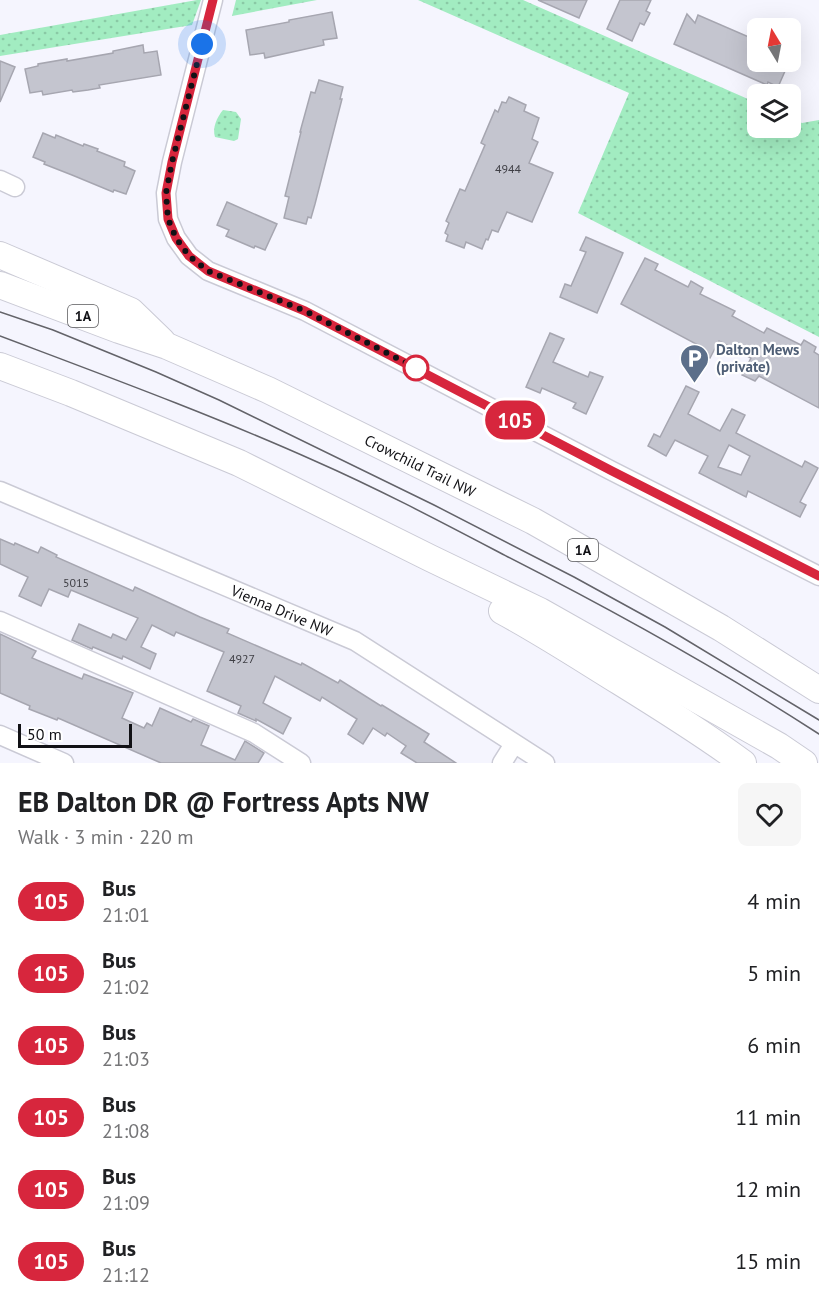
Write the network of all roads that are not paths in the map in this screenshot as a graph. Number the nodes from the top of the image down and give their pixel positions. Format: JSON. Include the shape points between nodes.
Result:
{"nodes":[{"id":1,"x":213,"y":0,"type":"edge"},
{"id":2,"x":0,"y":255,"type":"edge"},
{"id":3,"x":0,"y":285,"type":"edge"},
{"id":4,"x":166,"y":346,"type":"junction"},
{"id":5,"x":0,"y":366,"type":"edge"},
{"id":6,"x":0,"y":491,"type":"edge"},
{"id":7,"x":430,"y":558,"type":"junction"},
{"id":8,"x":819,"y":576,"type":"edge"},
{"id":9,"x":0,"y":621,"type":"edge"},
{"id":10,"x":819,"y":690,"type":"edge"},
{"id":11,"x":0,"y":735,"type":"edge"},
{"id":12,"x":514,"y":744,"type":"junction"},
{"id":13,"x":36,"y":758,"type":"edge"},
{"id":14,"x":64,"y":763,"type":"edge"},
{"id":15,"x":302,"y":763,"type":"edge"},
{"id":16,"x":502,"y":763,"type":"edge"},
{"id":17,"x":545,"y":763,"type":"edge"},
{"id":18,"x":743,"y":763,"type":"edge"},
{"id":19,"x":804,"y":763,"type":"edge"}],
"edges":[{"from":1,"to":8,"type":"street","via":[[166,193],[168,219],[189,256],[208,271],[305,311]]},
{"from":2,"to":4,"type":"highway","via":[[131,311]]},
{"from":3,"to":4,"type":"highway","name":"Crowchild Trail NW","number":"1A"},
{"from":4,"to":10,"type":"highway","name":"Crowchild Trail NW","number":"1A","via":[[268,390],[533,521],[721,628]]},
{"from":5,"to":7,"type":"highway","via":[[239,463]]},
{"from":6,"to":12,"type":"street","name":"Vienna Drive NW","via":[[355,641]]},
{"from":7,"to":18,"type":"highway","via":[[457,585],[537,630]]},
{"from":7,"to":19,"type":"highway","via":[[540,611]]},
{"from":9,"to":15,"type":"street","via":[[254,733]]},
{"from":11,"to":13,"type":"street"},
{"from":12,"to":16,"type":"street"},
{"from":12,"to":17,"type":"street","name":"Vienna Drive NW"},
{"from":13,"to":14,"type":"street"}]}
